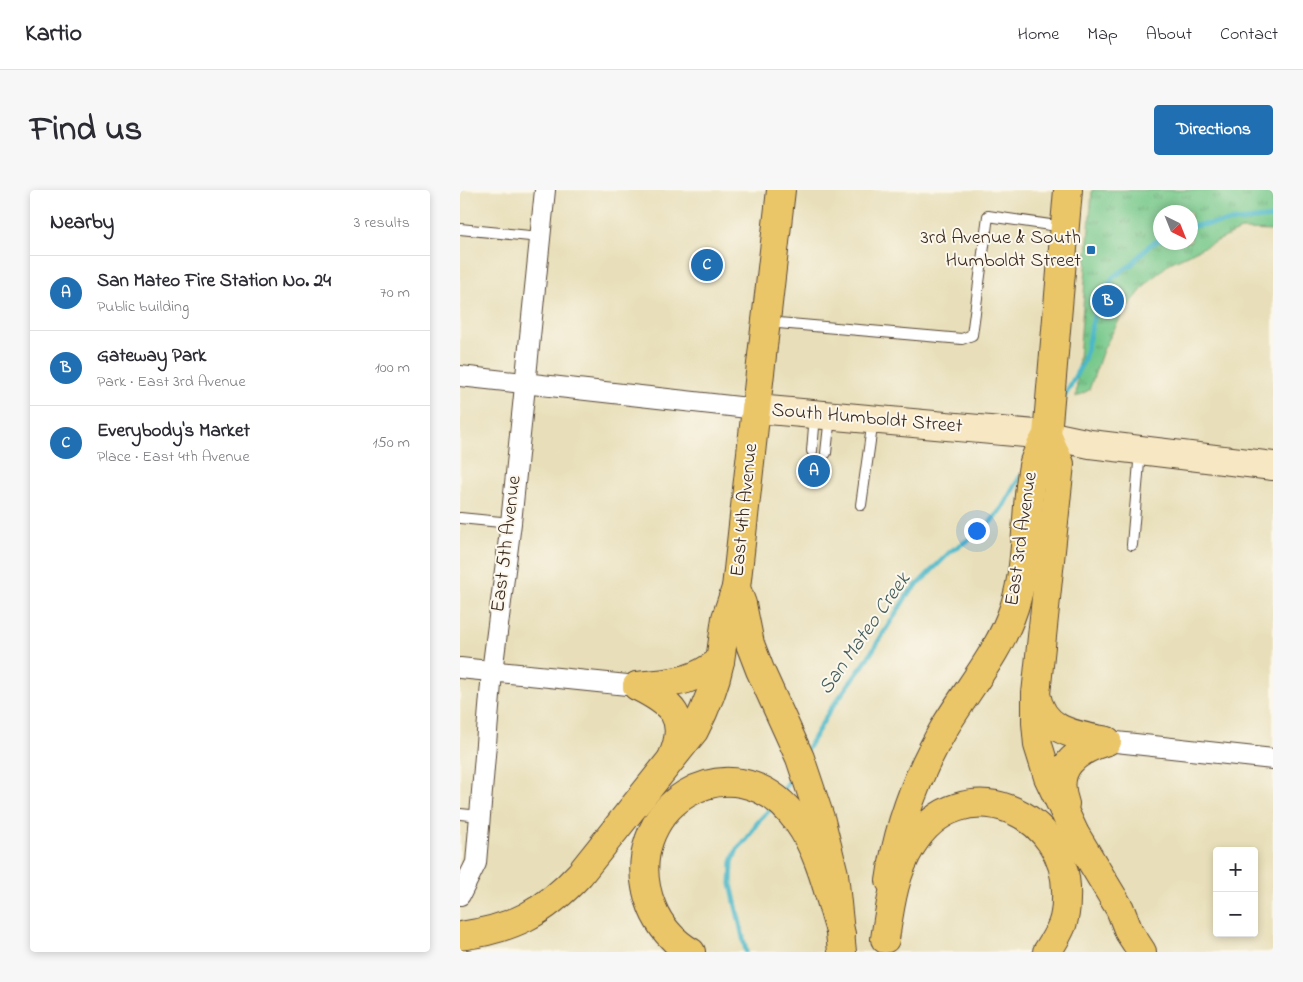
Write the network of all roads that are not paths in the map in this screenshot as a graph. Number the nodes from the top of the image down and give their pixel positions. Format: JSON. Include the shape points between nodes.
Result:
{"nodes":[{"id":1,"x":545,"y":190,"type":"edge"},
{"id":2,"x":781,"y":190,"type":"edge"},
{"id":3,"x":1068,"y":190,"type":"edge"},
{"id":4,"x":1064,"y":227,"type":"junction"},
{"id":5,"x":460,"y":229,"type":"edge"},
{"id":6,"x":540,"y":237,"type":"junction"},
{"id":7,"x":765,"y":322,"type":"junction"},
{"id":8,"x":460,"y":376,"type":"edge"},
{"id":9,"x":525,"y":382,"type":"junction"},
{"id":10,"x":757,"y":409,"type":"junction"},
{"id":11,"x":823,"y":415,"type":"junction"},
{"id":12,"x":873,"y":419,"type":"junction"},
{"id":13,"x":1058,"y":445,"type":"junction"},
{"id":14,"x":1140,"y":450,"type":"junction"},
{"id":15,"x":812,"y":451,"type":"dead end"},
{"id":16,"x":826,"y":453,"type":"dead end"},
{"id":17,"x":1273,"y":466,"type":"edge"},
{"id":18,"x":861,"y":505,"type":"dead end"},
{"id":19,"x":460,"y":518,"type":"edge"},
{"id":20,"x":510,"y":523,"type":"junction"},
{"id":21,"x":1132,"y":545,"type":"dead end"},
{"id":22,"x":736,"y":588,"type":"junction"},
{"id":23,"x":720,"y":660,"type":"junction"},
{"id":24,"x":460,"y":668,"type":"edge"},
{"id":25,"x":492,"y":672,"type":"junction"},
{"id":26,"x":637,"y":686,"type":"junction"},
{"id":27,"x":1036,"y":694,"type":"junction"},
{"id":28,"x":1107,"y":741,"type":"junction"},
{"id":29,"x":1273,"y":759,"type":"edge"},
{"id":30,"x":670,"y":762,"type":"junction"},
{"id":31,"x":460,"y":814,"type":"edge"},
{"id":32,"x":480,"y":816,"type":"junction"},
{"id":33,"x":1075,"y":834,"type":"junction"},
{"id":34,"x":460,"y":895,"type":"edge"},
{"id":35,"x":460,"y":936,"type":"edge"},
{"id":36,"x":841,"y":943,"type":"edge"},
{"id":37,"x":885,"y":946,"type":"edge"},
{"id":38,"x":691,"y":952,"type":"edge"},
{"id":39,"x":1047,"y":952,"type":"edge"},
{"id":40,"x":1142,"y":952,"type":"edge"}],
"edges":[{"from":1,"to":6,"type":"street","name":"East 5th Avenue"},
{"from":2,"to":7,"type":"main road","name":"East 4th Avenue"},
{"from":3,"to":4,"type":"main road","name":"East 3rd Avenue"},
{"from":4,"to":7,"type":"lane","via":[[988,216],[972,335],[962,339]]},
{"from":4,"to":13,"type":"main road","name":"East 3rd Avenue","via":[[1054,354]]},
{"from":5,"to":6,"type":"lane"},
{"from":6,"to":9,"type":"street","name":"East 5th Avenue"},
{"from":7,"to":10,"type":"main road","name":"East 4th Avenue"},
{"from":8,"to":9,"type":"street","name":"South Humboldt Street"},
{"from":9,"to":10,"type":"street","name":"South Humboldt Street"},
{"from":9,"to":20,"type":"street","name":"East 5th Avenue"},
{"from":10,"to":11,"type":"street","name":"South Humboldt Street"},
{"from":10,"to":22,"type":"main road","name":"East 4th Avenue"},
{"from":11,"to":12,"type":"street","name":"South Humboldt Street"},
{"from":11,"to":15,"type":"lane"},
{"from":11,"to":16,"type":"lane"},
{"from":12,"to":13,"type":"street","name":"South Humboldt Street","via":[[1015,432]]},
{"from":12,"to":18,"type":"lane"},
{"from":13,"to":14,"type":"street","name":"South Humboldt Street"},
{"from":13,"to":27,"type":"main road","via":[[1060,464]]},
{"from":13,"to":37,"type":"main road","name":"East 3rd Avenue","via":[[1033,464],[1020,584],[1006,629],[946,725],[913,791],[901,827],[887,901]]},
{"from":14,"to":17,"type":"street","name":"South Humboldt Street"},
{"from":14,"to":21,"type":"lane"},
{"from":19,"to":20,"type":"lane"},
{"from":20,"to":25,"type":"street","name":"East 5th Avenue"},
{"from":22,"to":23,"type":"main road","via":[[726,618]]},
{"from":22,"to":36,"type":"main road","name":"East 4th Avenue","via":[[750,644],[810,786],[829,847]]},
{"from":23,"to":26,"type":"main road","via":[[690,679]]},
{"from":23,"to":30,"type":"main road","via":[[706,708],[694,731]]},
{"from":24,"to":25,"type":"street"},
{"from":25,"to":26,"type":"street"},
{"from":25,"to":32,"type":"street","name":"East 5th Avenue"},
{"from":26,"to":30,"type":"main road","via":[[659,697],[674,713],[679,736]]},
{"from":27,"to":28,"type":"main road","via":[[1038,705],[1052,723],[1073,734]]},
{"from":27,"to":33,"type":"main road","via":[[1038,745]]},
{"from":28,"to":29,"type":"street"},
{"from":28,"to":33,"type":"main road","via":[[1078,754],[1068,762],[1063,773],[1063,798]]},
{"from":30,"to":35,"type":"main road","via":[[580,874],[544,908],[502,927]]},
{"from":31,"to":32,"type":"lane"},
{"from":32,"to":34,"type":"street","name":"East 5th Avenue","via":[[476,863]]},
{"from":33,"to":40,"type":"main road"},
{"from":36,"to":38,"type":"main road","via":[[817,859],[792,814],[782,803],[757,787],[724,781],[700,786],[677,799],[655,825],[644,860],[644,879],[654,913],[676,941]]},
{"from":37,"to":39,"type":"main road","via":[[897,879],[912,844],[922,830],[950,810],[984,803],[1018,812],[1032,821],[1060,858],[1065,873],[1066,907],[1062,925]]}]}
